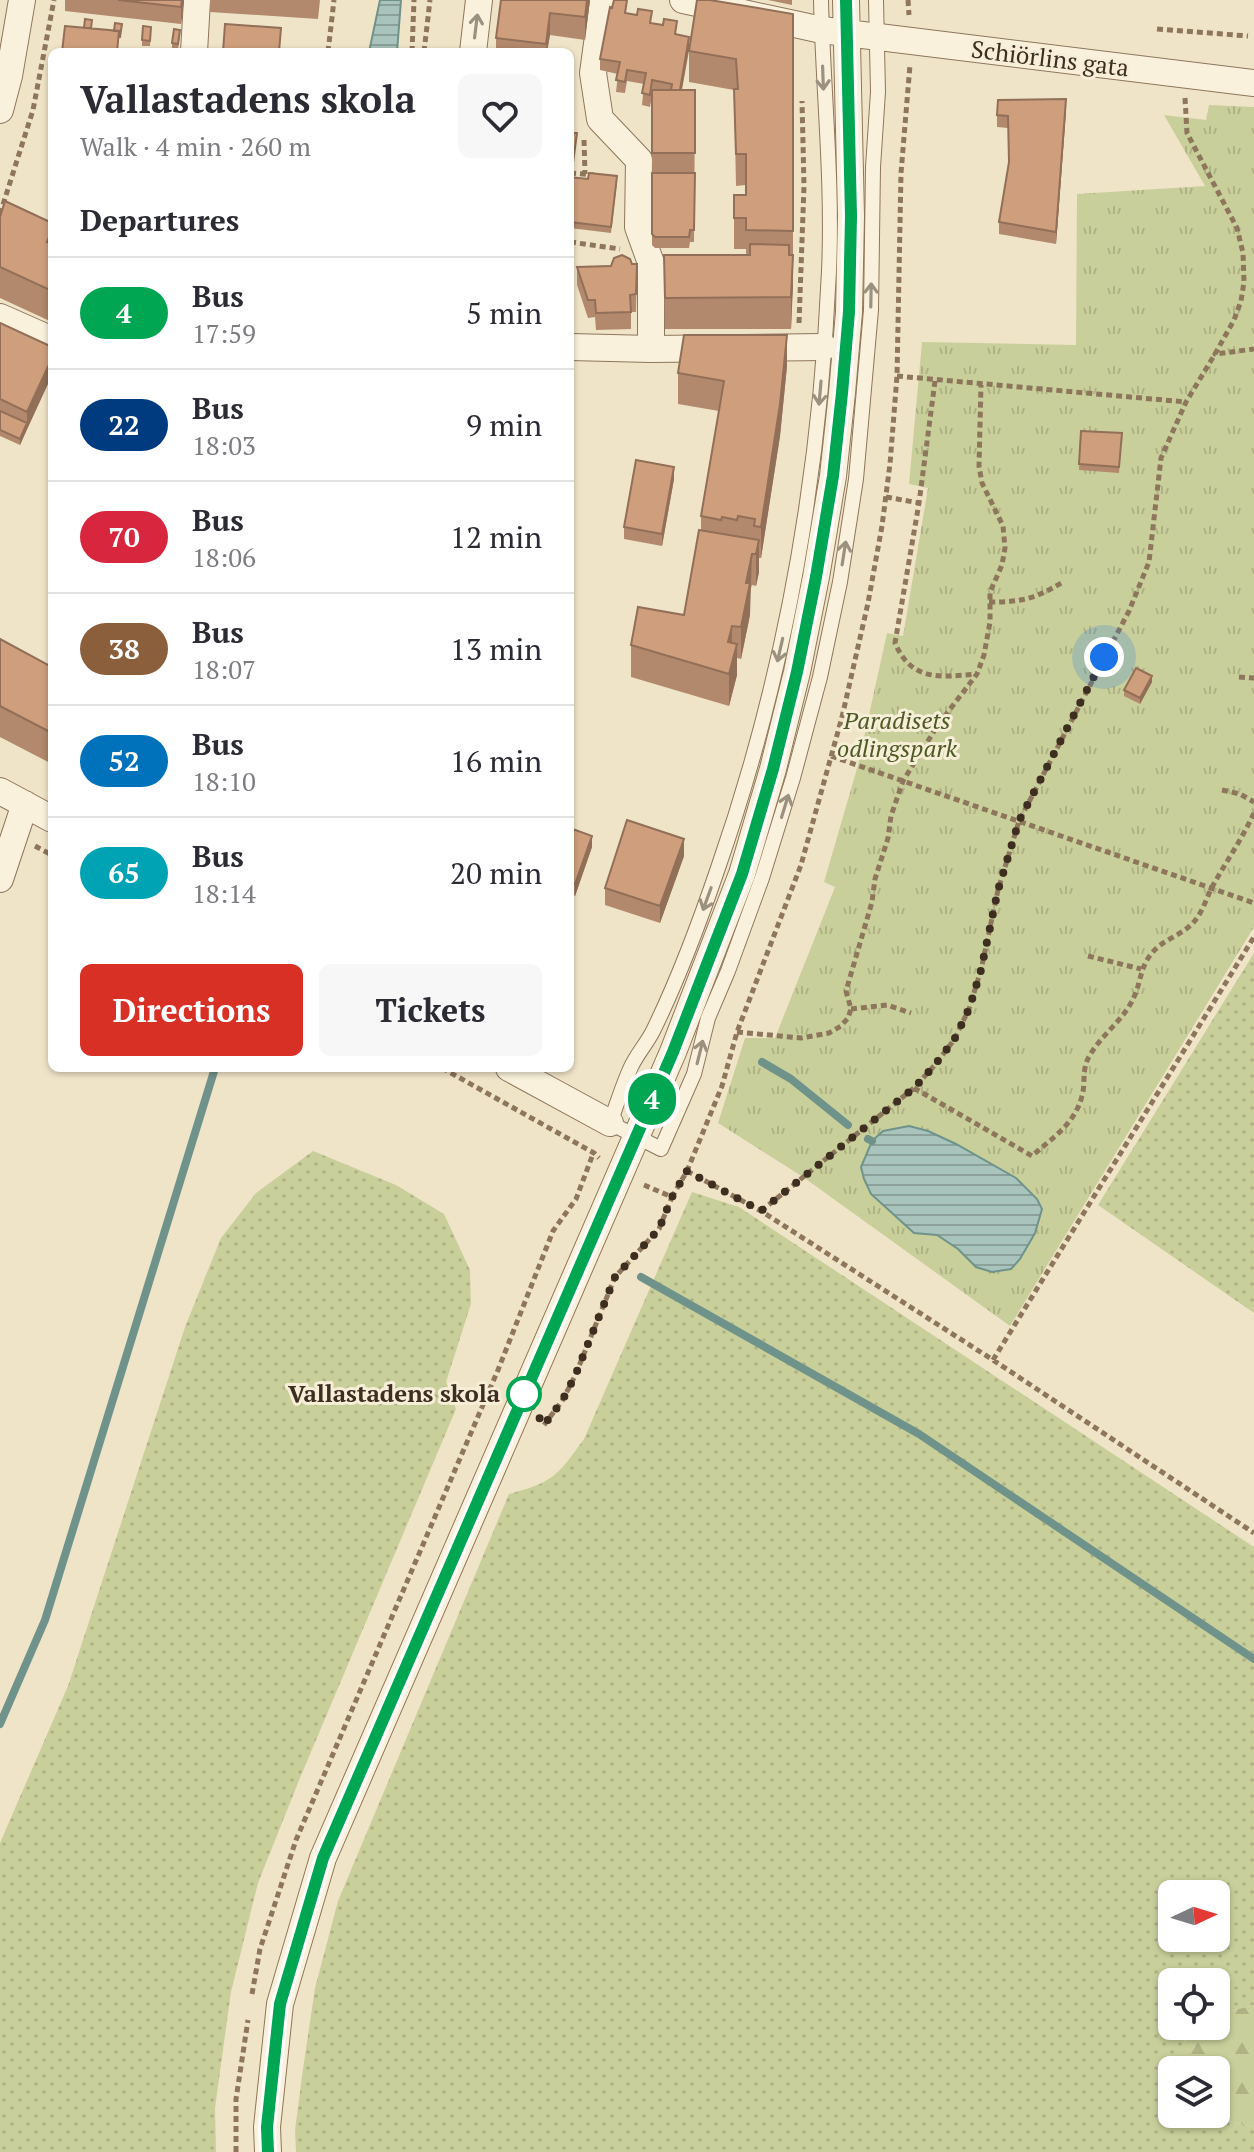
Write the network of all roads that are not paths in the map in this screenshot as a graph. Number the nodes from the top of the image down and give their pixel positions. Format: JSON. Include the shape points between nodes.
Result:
{"nodes":[{"id":1,"x":22,"y":0,"type":"edge"},
{"id":2,"x":197,"y":0,"type":"edge"},
{"id":3,"x":479,"y":0,"type":"edge"},
{"id":4,"x":603,"y":0,"type":"edge"},
{"id":5,"x":683,"y":0,"type":"edge"},
{"id":6,"x":821,"y":0,"type":"edge"},
{"id":7,"x":846,"y":0,"type":"edge"},
{"id":8,"x":876,"y":0,"type":"edge"},
{"id":9,"x":834,"y":32,"type":"junction"},
{"id":10,"x":877,"y":37,"type":"junction"},
{"id":11,"x":194,"y":48,"type":"edge"},
{"id":12,"x":473,"y":48,"type":"edge"},
{"id":13,"x":1248,"y":83,"type":"edge"},
{"id":14,"x":0,"y":110,"type":"edge"},
{"id":15,"x":0,"y":317,"type":"edge"},
{"id":16,"x":48,"y":338,"type":"edge"},
{"id":17,"x":574,"y":347,"type":"edge"},
{"id":18,"x":811,"y":347,"type":"junction"},
{"id":19,"x":651,"y":349,"type":"junction"},
{"id":20,"x":0,"y":791,"type":"edge"},
{"id":21,"x":25,"y":804,"type":"junction"},
{"id":22,"x":48,"y":816,"type":"edge"},
{"id":23,"x":0,"y":879,"type":"edge"},
{"id":24,"x":516,"y":1072,"type":"edge"},
{"id":25,"x":610,"y":1123,"type":"junction"},
{"id":26,"x":636,"y":1135,"type":"junction"},
{"id":27,"x":268,"y":2152,"type":"edge"}],
"edges":[{"from":1,"to":14,"type":"street"},
{"from":2,"to":11,"type":"street"},
{"from":12,"to":3,"type":"street","one_way":true},
{"from":4,"to":19,"type":"street","via":[[593,73],[600,119],[639,160],[638,227],[651,263]]},
{"from":5,"to":9,"type":"street","name":"Schiörlins gata"},
{"from":6,"to":9,"type":"lane"},
{"from":7,"to":9,"type":"street"},
{"from":8,"to":10,"type":"lane"},
{"from":9,"to":10,"type":"street","name":"Schiörlins gata"},
{"from":9,"to":18,"type":"lane","one_way":true,"via":[[824,92],[829,269]]},
{"from":9,"to":26,"type":"street","via":[[851,216],[849,312],[833,476],[813,591],[773,769],[742,874]]},
{"from":10,"to":13,"type":"street","name":"Schiörlins gata"},
{"from":26,"to":10,"type":"lane","one_way":true,"via":[[661,1149],[694,1074],[708,1018],[762,878],[820,677],[840,582],[865,395]]},
{"from":15,"to":16,"type":"street"},
{"from":17,"to":19,"type":"street"},
{"from":18,"to":19,"type":"street"},
{"from":18,"to":25,"type":"lane","one_way":true,"via":[[818,418],[775,672],[751,764],[686,957]]},
{"from":20,"to":21,"type":"street"},
{"from":21,"to":22,"type":"street"},
{"from":21,"to":23,"type":"street"},
{"from":24,"to":25,"type":"street"},
{"from":25,"to":26,"type":"lane"},
{"from":26,"to":27,"type":"street","via":[[323,1858],[280,2004]]}]}
